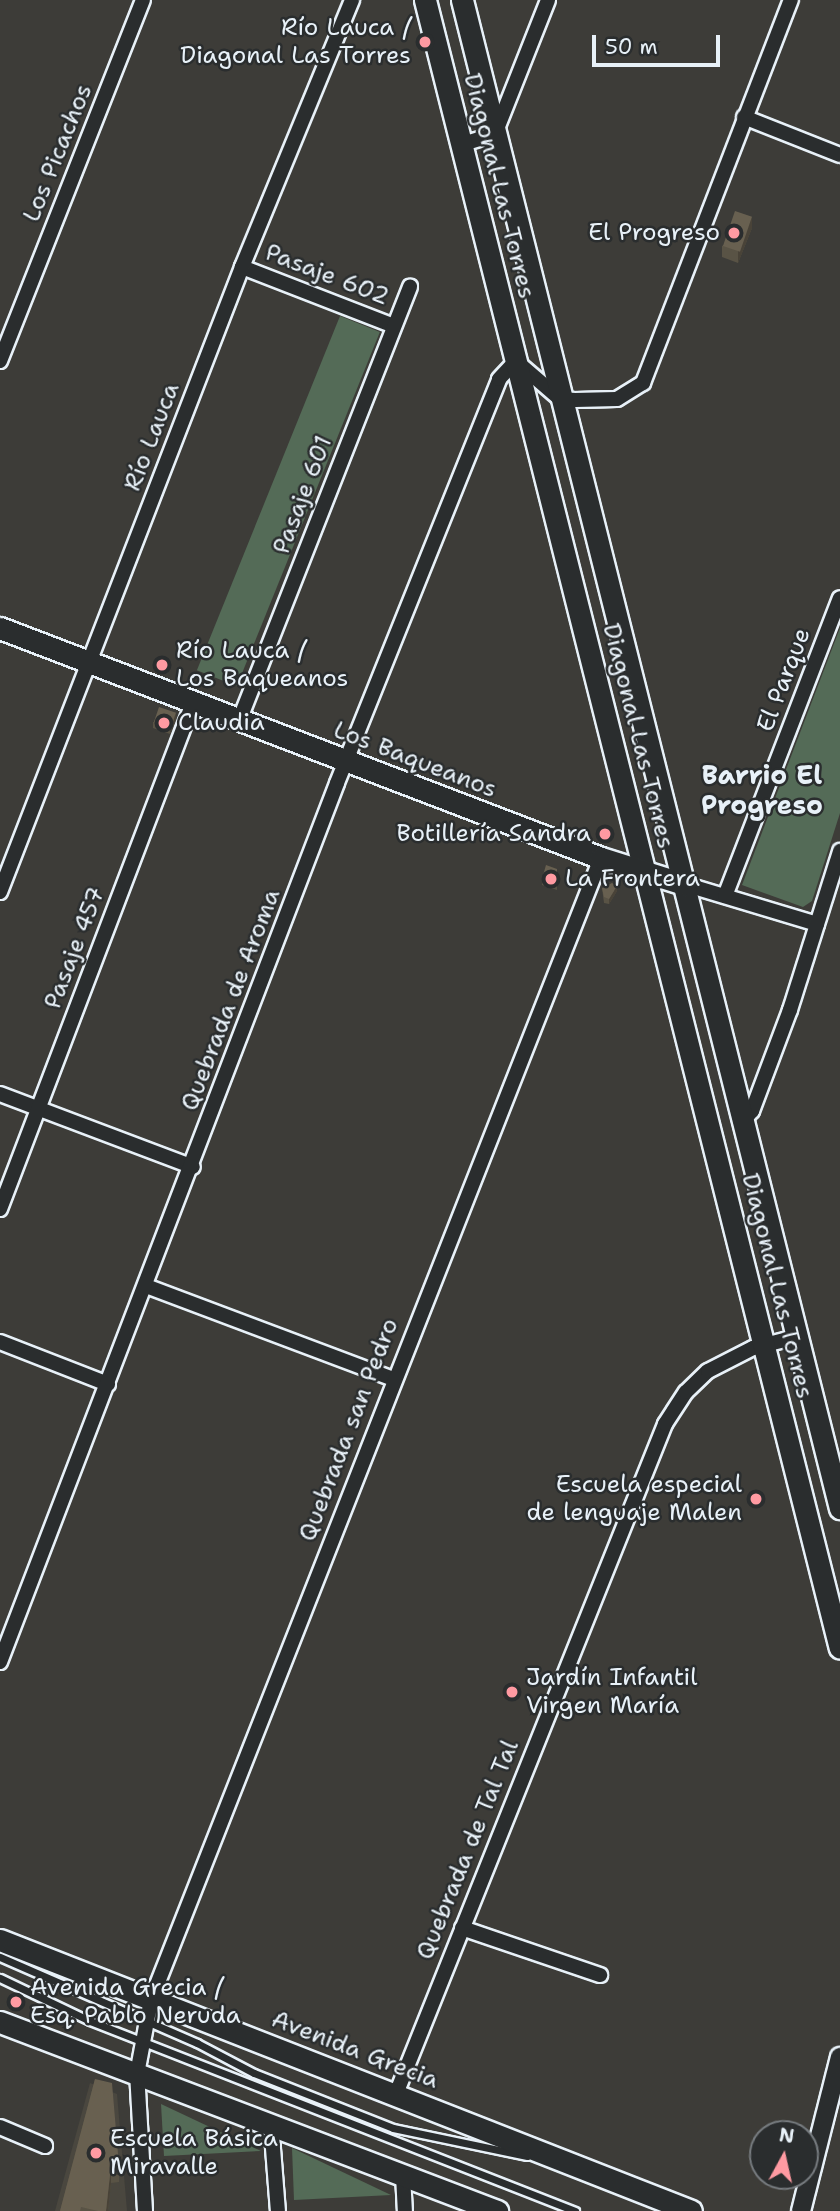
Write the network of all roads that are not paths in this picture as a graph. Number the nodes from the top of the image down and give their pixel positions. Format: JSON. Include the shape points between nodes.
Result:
{"nodes":[{"id":1,"x":143,"y":0,"type":"edge"},
{"id":2,"x":352,"y":0,"type":"edge"},
{"id":3,"x":425,"y":0,"type":"edge"},
{"id":4,"x":462,"y":0,"type":"edge"},
{"id":5,"x":548,"y":0,"type":"edge"},
{"id":6,"x":791,"y":0,"type":"edge"},
{"id":7,"x":744,"y":117,"type":"junction"},
{"id":8,"x":495,"y":134,"type":"junction"},
{"id":9,"x":463,"y":144,"type":"junction"},
{"id":10,"x":840,"y":155,"type":"edge"},
{"id":11,"x":243,"y":267,"type":"junction"},
{"id":12,"x":410,"y":286,"type":"dead end"},
{"id":13,"x":394,"y":326,"type":"junction"},
{"id":14,"x":0,"y":361,"type":"edge"},
{"id":15,"x":516,"y":361,"type":"junction"},
{"id":16,"x":560,"y":399,"type":"junction"},
{"id":17,"x":840,"y":597,"type":"edge"},
{"id":18,"x":0,"y":628,"type":"edge"},
{"id":19,"x":89,"y":663,"type":"junction"},
{"id":20,"x":194,"y":704,"type":"junction"},
{"id":21,"x":239,"y":721,"type":"junction"},
{"id":22,"x":347,"y":762,"type":"junction"},
{"id":23,"x":840,"y":851,"type":"edge"},
{"id":24,"x":601,"y":858,"type":"junction"},
{"id":25,"x":646,"y":872,"type":"junction"},
{"id":26,"x":684,"y":884,"type":"junction"},
{"id":27,"x":0,"y":892,"type":"edge"},
{"id":28,"x":725,"y":896,"type":"junction"},
{"id":29,"x":817,"y":924,"type":"junction"},
{"id":30,"x":0,"y":1094,"type":"edge"},
{"id":31,"x":38,"y":1108,"type":"junction"},
{"id":32,"x":742,"y":1122,"type":"junction"},
{"id":33,"x":193,"y":1167,"type":"junction"},
{"id":34,"x":0,"y":1209,"type":"edge"},
{"id":35,"x":146,"y":1286,"type":"junction"},
{"id":36,"x":796,"y":1337,"type":"junction"},
{"id":37,"x":0,"y":1342,"type":"edge"},
{"id":38,"x":765,"y":1344,"type":"junction"},
{"id":39,"x":394,"y":1378,"type":"junction"},
{"id":40,"x":108,"y":1384,"type":"junction"},
{"id":41,"x":840,"y":1508,"type":"edge"},
{"id":42,"x":840,"y":1648,"type":"edge"},
{"id":43,"x":0,"y":1662,"type":"edge"},
{"id":44,"x":462,"y":1928,"type":"junction"},
{"id":45,"x":0,"y":1940,"type":"edge"},
{"id":46,"x":0,"y":1957,"type":"edge"},
{"id":47,"x":600,"y":1975,"type":"dead end"},
{"id":48,"x":0,"y":1978,"type":"edge"},
{"id":49,"x":148,"y":2010,"type":"junction"},
{"id":50,"x":0,"y":2022,"type":"edge"},
{"id":51,"x":141,"y":2041,"type":"junction"},
{"id":52,"x":840,"y":2057,"type":"edge"},
{"id":53,"x":137,"y":2074,"type":"junction"},
{"id":54,"x":396,"y":2094,"type":"junction"},
{"id":55,"x":271,"y":2123,"type":"junction"},
{"id":56,"x":0,"y":2127,"type":"edge"},
{"id":57,"x":46,"y":2146,"type":"dead end"},
{"id":58,"x":565,"y":2160,"type":"junction"},
{"id":59,"x":402,"y":2175,"type":"junction"},
{"id":60,"x":145,"y":2211,"type":"edge"},
{"id":61,"x":278,"y":2211,"type":"edge"},
{"id":62,"x":405,"y":2211,"type":"edge"},
{"id":63,"x":497,"y":2211,"type":"edge"},
{"id":64,"x":575,"y":2211,"type":"edge"},
{"id":65,"x":691,"y":2211,"type":"edge"},
{"id":66,"x":801,"y":2211,"type":"edge"}],
"edges":[{"from":1,"to":14,"type":"street","name":"Los Picachos"},
{"from":2,"to":11,"type":"street","name":"Río Lauca"},
{"from":3,"to":9,"type":"main road","name":"Diagonal Las Torres"},
{"from":4,"to":8,"type":"main road","name":"Diagonal Las Torres"},
{"from":5,"to":8,"type":"street"},
{"from":6,"to":7,"type":"street"},
{"from":7,"to":10,"type":"street"},
{"from":7,"to":16,"type":"street","via":[[643,383],[617,399]]},
{"from":8,"to":9,"type":"street"},
{"from":8,"to":16,"type":"main road","name":"Diagonal Las Torres"},
{"from":9,"to":15,"type":"main road","name":"Diagonal Las Torres"},
{"from":11,"to":13,"type":"street","name":"Pasaje 602"},
{"from":11,"to":19,"type":"street","name":"Río Lauca"},
{"from":12,"to":13,"type":"street","name":"Pasaje 601"},
{"from":13,"to":21,"type":"street","name":"Pasaje 601"},
{"from":15,"to":16,"type":"street"},
{"from":15,"to":22,"type":"street","name":"Quebrada de Aroma","via":[[499,379]]},
{"from":15,"to":25,"type":"main road","name":"Diagonal Las Torres"},
{"from":16,"to":26,"type":"main road","name":"Diagonal Las Torres"},
{"from":17,"to":28,"type":"street","name":"El Parque"},
{"from":18,"to":19,"type":"main road","name":"Los Baqueanos"},
{"from":19,"to":20,"type":"main road","name":"Los Baqueanos"},
{"from":19,"to":27,"type":"street","name":"Río Lauca"},
{"from":20,"to":21,"type":"main road","name":"Los Baqueanos"},
{"from":20,"to":31,"type":"street","name":"Pasaje 457"},
{"from":21,"to":22,"type":"main road","name":"Los Baqueanos"},
{"from":22,"to":24,"type":"main road","name":"Los Baqueanos"},
{"from":22,"to":33,"type":"street","name":"Quebrada de Aroma"},
{"from":23,"to":29,"type":"street"},
{"from":24,"to":25,"type":"main road","name":"Los Baqueanos"},
{"from":24,"to":39,"type":"street","name":"Quebrada san Pedro"},
{"from":25,"to":26,"type":"main road","name":"Los Baqueanos"},
{"from":25,"to":38,"type":"main road","name":"Diagonal Las Torres"},
{"from":26,"to":28,"type":"street","name":"Los Baqueanos"},
{"from":26,"to":32,"type":"main road","name":"Diagonal Las Torres"},
{"from":28,"to":29,"type":"street","name":"Los Baqueanos"},
{"from":29,"to":32,"type":"street","via":[[752,1111]]},
{"from":30,"to":31,"type":"street"},
{"from":31,"to":33,"type":"street"},
{"from":31,"to":34,"type":"street","name":"Pasaje 457"},
{"from":32,"to":36,"type":"main road","name":"Diagonal Las Torres"},
{"from":33,"to":35,"type":"street","name":"Quebrada de Aroma"},
{"from":35,"to":39,"type":"street"},
{"from":35,"to":40,"type":"street","name":"Quebrada de Aroma"},
{"from":36,"to":38,"type":"street","name":"Quebrada de Tal Tal"},
{"from":36,"to":41,"type":"main road","name":"Diagonal Las Torres"},
{"from":37,"to":40,"type":"street"},
{"from":38,"to":42,"type":"main road","name":"Diagonal Las Torres"},
{"from":38,"to":44,"type":"street","name":"Quebrada de Tal Tal","via":[[708,1371],[686,1392],[665,1424]]},
{"from":39,"to":49,"type":"street","name":"Quebrada san Pedro"},
{"from":40,"to":43,"type":"street","name":"Quebrada de Aroma"},
{"from":44,"to":47,"type":"street"},
{"from":44,"to":54,"type":"street","name":"Quebrada de Tal Tal"},
{"from":45,"to":49,"type":"main road","name":"Avenida Grecia"},
{"from":46,"to":49,"type":"lane"},
{"from":48,"to":51,"type":"lane"},
{"from":49,"to":51,"type":"street","name":"Quebrada san Pedro"},
{"from":49,"to":54,"type":"main road","name":"Avenida Grecia"},
{"from":49,"to":58,"type":"lane","via":[[254,2073],[406,2132]]},
{"from":50,"to":53,"type":"main road"},
{"from":51,"to":53,"type":"street","name":"Quebrada san Pedro"},
{"from":51,"to":64,"type":"lane"},
{"from":52,"to":66,"type":"street"},
{"from":53,"to":55,"type":"main road"},
{"from":53,"to":60,"type":"street","name":"Quebrada san Pedro"},
{"from":54,"to":58,"type":"main road","name":"Avenida Grecia"},
{"from":55,"to":59,"type":"main road"},
{"from":55,"to":61,"type":"street"},
{"from":56,"to":57,"type":"street"},
{"from":58,"to":65,"type":"main road","name":"Avenida Grecia"},
{"from":59,"to":62,"type":"street"},
{"from":59,"to":63,"type":"main road"}]}
